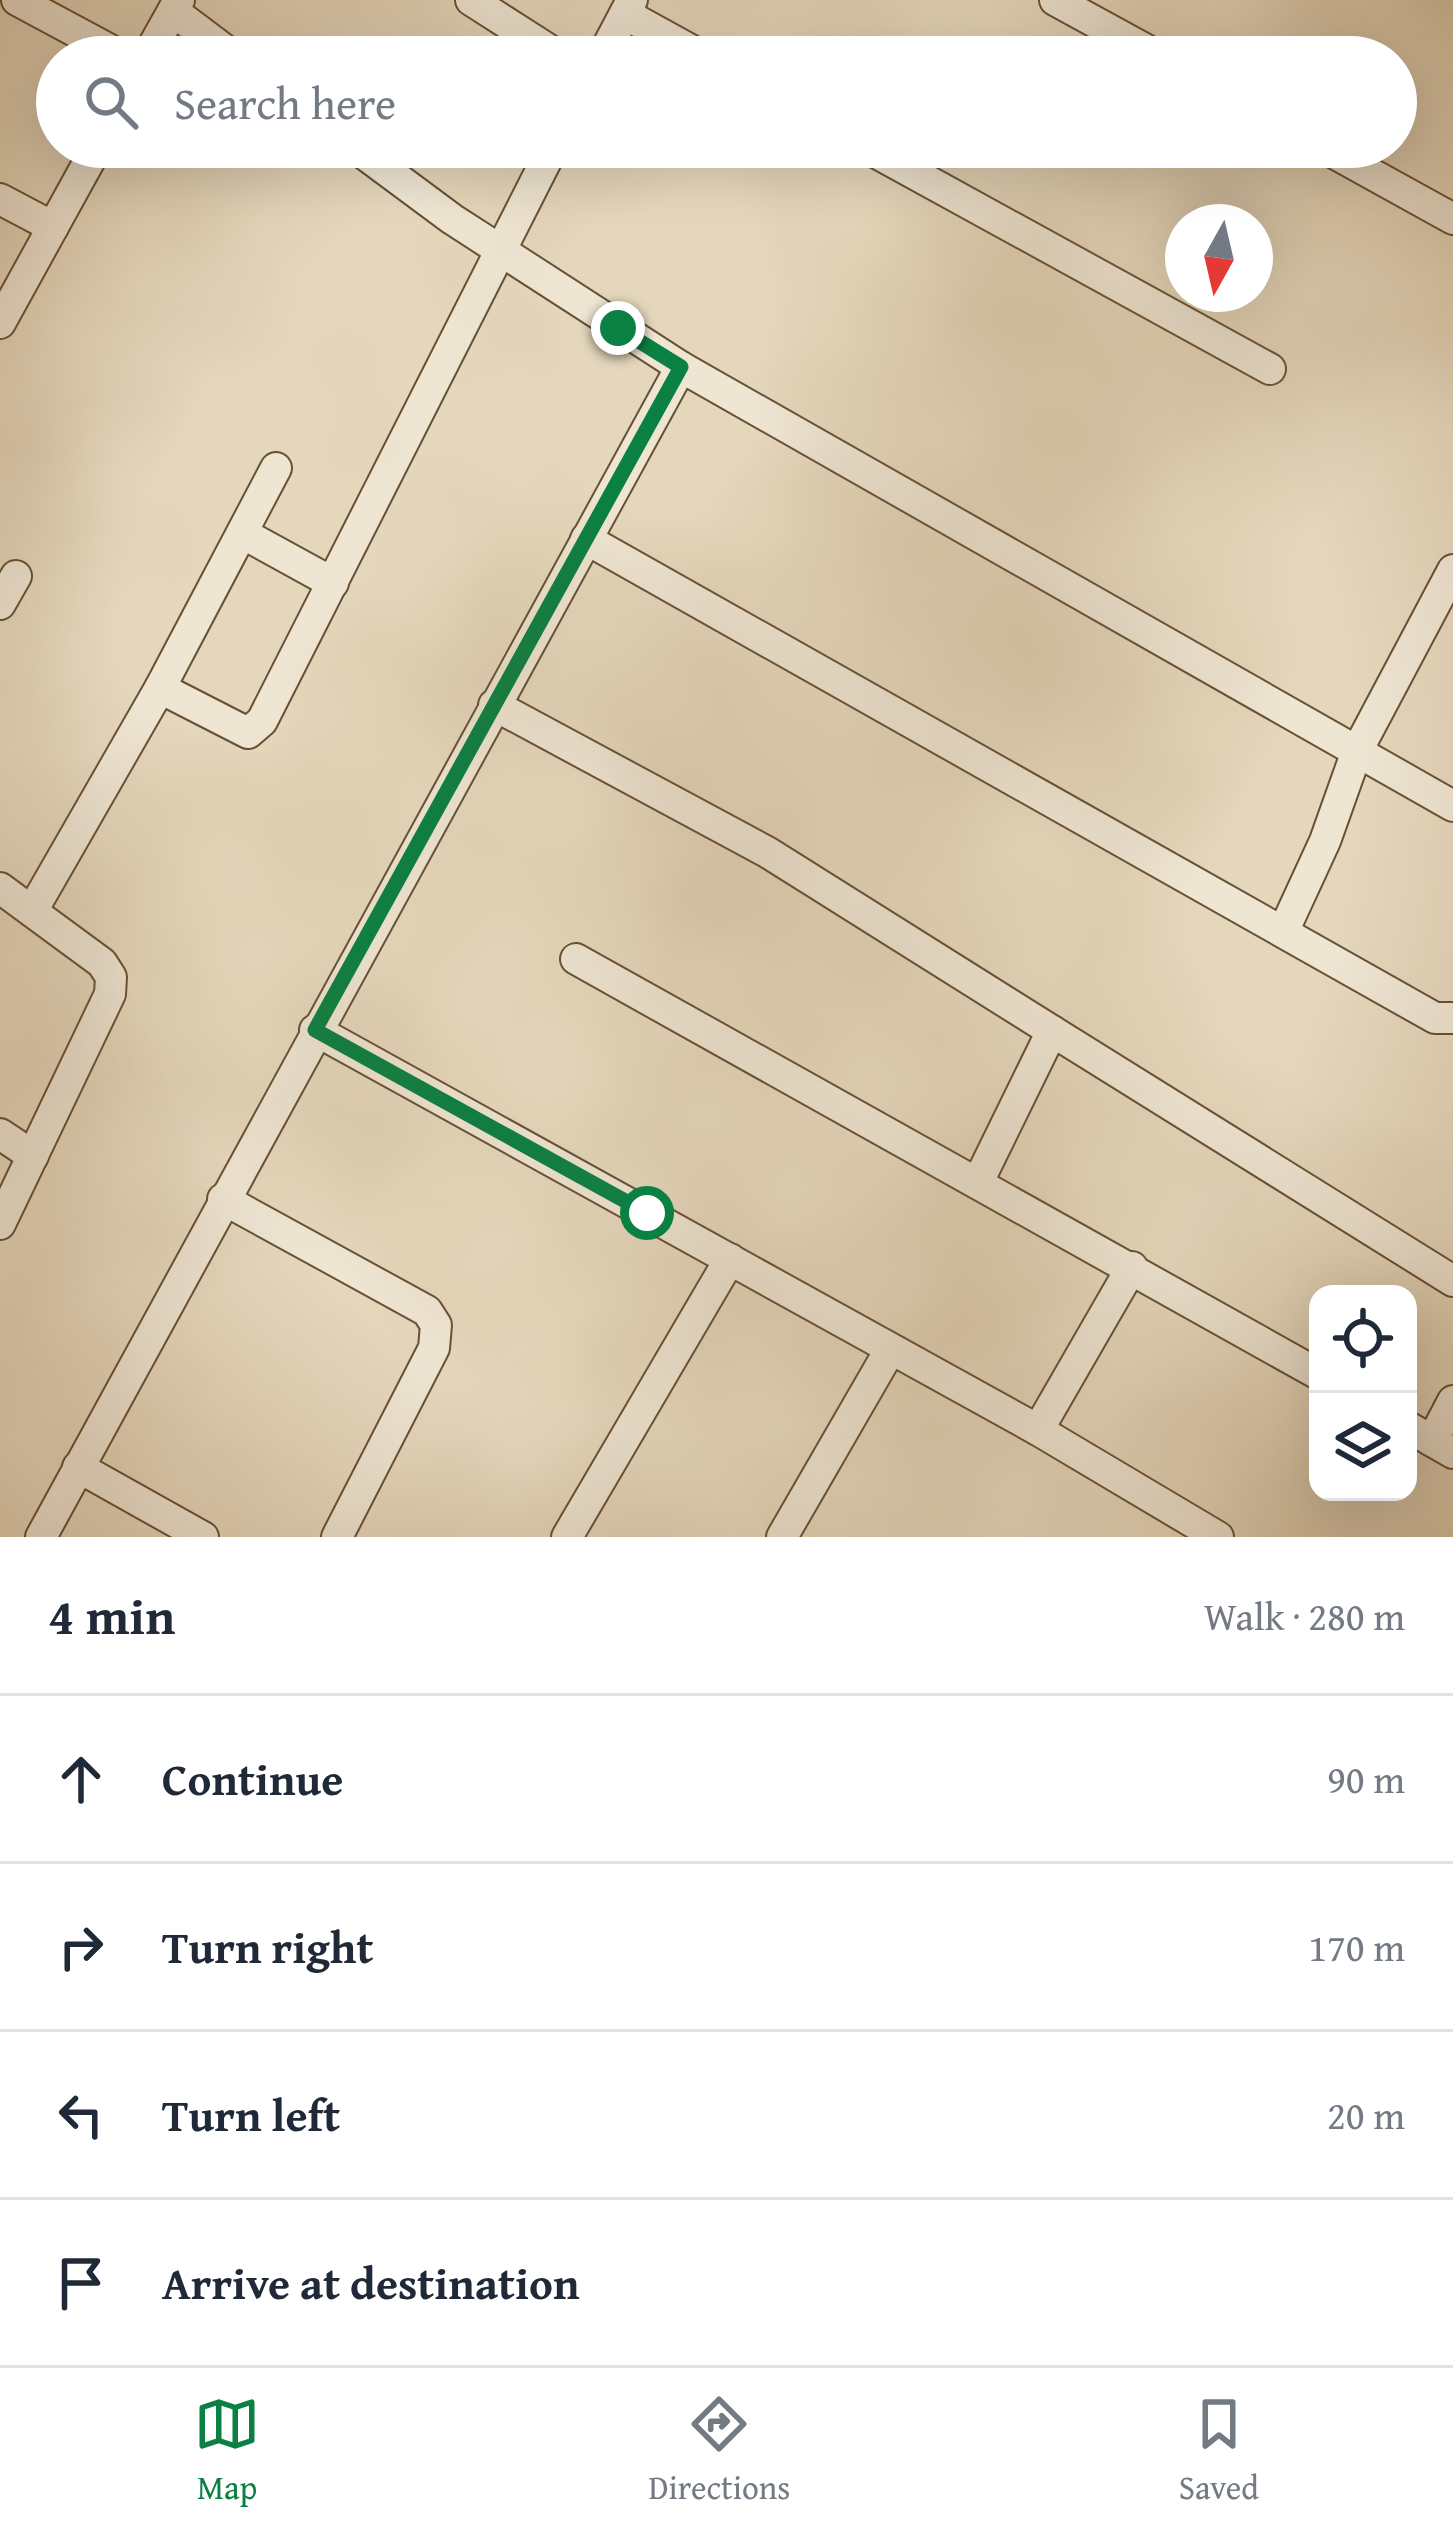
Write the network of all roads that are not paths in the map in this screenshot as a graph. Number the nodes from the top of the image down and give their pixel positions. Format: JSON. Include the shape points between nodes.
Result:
{"nodes":[{"id":1,"x":17,"y":0,"type":"edge"},
{"id":2,"x":471,"y":0,"type":"edge"},
{"id":3,"x":1055,"y":0,"type":"edge"},
{"id":4,"x":176,"y":6,"type":"edge"},
{"id":5,"x":628,"y":7,"type":"edge"},
{"id":6,"x":84,"y":36,"type":"edge"},
{"id":7,"x":159,"y":36,"type":"edge"},
{"id":8,"x":210,"y":36,"type":"edge"},
{"id":9,"x":527,"y":36,"type":"edge"},
{"id":10,"x":613,"y":36,"type":"edge"},
{"id":11,"x":672,"y":36,"type":"edge"},
{"id":12,"x":1121,"y":36,"type":"edge"},
{"id":13,"x":86,"y":168,"type":"edge"},
{"id":14,"x":385,"y":168,"type":"edge"},
{"id":15,"x":541,"y":168,"type":"edge"},
{"id":16,"x":904,"y":168,"type":"edge"},
{"id":17,"x":1361,"y":168,"type":"edge"},
{"id":18,"x":0,"y":199,"type":"edge"},
{"id":19,"x":1453,"y":219,"type":"edge"},
{"id":20,"x":53,"y":227,"type":"junction"},
{"id":21,"x":497,"y":248,"type":"junction"},
{"id":22,"x":0,"y":323,"type":"edge"},
{"id":23,"x":681,"y":367,"type":"junction"},
{"id":24,"x":1270,"y":369,"type":"dead end"},
{"id":25,"x":276,"y":469,"type":"dead end"},
{"id":26,"x":242,"y":533,"type":"junction"},
{"id":27,"x":586,"y":539,"type":"junction"},
{"id":28,"x":1453,"y":569,"type":"edge"},
{"id":29,"x":16,"y":576,"type":"dead end"},
{"id":30,"x":333,"y":583,"type":"junction"},
{"id":31,"x":0,"y":604,"type":"edge"},
{"id":32,"x":160,"y":688,"type":"junction"},
{"id":33,"x":494,"y":705,"type":"junction"},
{"id":34,"x":1357,"y":752,"type":"junction"},
{"id":35,"x":1453,"y":806,"type":"edge"},
{"id":36,"x":0,"y":888,"type":"edge"},
{"id":37,"x":32,"y":911,"type":"junction"},
{"id":38,"x":1284,"y":930,"type":"junction"},
{"id":39,"x":576,"y":959,"type":"dead end"},
{"id":40,"x":1453,"y":1018,"type":"edge"},
{"id":41,"x":315,"y":1030,"type":"junction"},
{"id":42,"x":1052,"y":1031,"type":"junction"},
{"id":43,"x":0,"y":1134,"type":"edge"},
{"id":44,"x":34,"y":1156,"type":"junction"},
{"id":45,"x":979,"y":1180,"type":"junction"},
{"id":46,"x":223,"y":1198,"type":"junction"},
{"id":47,"x":0,"y":1223,"type":"edge"},
{"id":48,"x":730,"y":1259,"type":"junction"},
{"id":49,"x":1132,"y":1267,"type":"junction"},
{"id":50,"x":1453,"y":1281,"type":"edge"},
{"id":51,"x":890,"y":1350,"type":"junction"},
{"id":52,"x":1309,"y":1369,"type":"edge"},
{"id":53,"x":1453,"y":1401,"type":"edge"},
{"id":54,"x":1038,"y":1430,"type":"junction"},
{"id":55,"x":1431,"y":1440,"type":"edge"},
{"id":56,"x":79,"y":1467,"type":"junction"},
{"id":57,"x":40,"y":1537,"type":"edge"},
{"id":58,"x":203,"y":1537,"type":"edge"},
{"id":59,"x":337,"y":1537,"type":"edge"},
{"id":60,"x":567,"y":1537,"type":"edge"},
{"id":61,"x":782,"y":1537,"type":"edge"},
{"id":62,"x":1218,"y":1537,"type":"edge"}],
"edges":[{"from":1,"to":6,"type":"street"},
{"from":2,"to":9,"type":"street"},
{"from":3,"to":12,"type":"street"},
{"from":4,"to":7,"type":"street"},
{"from":4,"to":8,"type":"street"},
{"from":5,"to":10,"type":"street"},
{"from":5,"to":11,"type":"street"},
{"from":13,"to":20,"type":"street"},
{"from":14,"to":21,"type":"street"},
{"from":15,"to":21,"type":"street"},
{"from":16,"to":24,"type":"street"},
{"from":17,"to":19,"type":"street"},
{"from":18,"to":20,"type":"street"},
{"from":20,"to":22,"type":"street"},
{"from":21,"to":23,"type":"street"},
{"from":21,"to":30,"type":"street"},
{"from":23,"to":27,"type":"street"},
{"from":23,"to":34,"type":"street"},
{"from":25,"to":26,"type":"street"},
{"from":26,"to":30,"type":"street"},
{"from":26,"to":32,"type":"street"},
{"from":27,"to":33,"type":"street"},
{"from":27,"to":38,"type":"street"},
{"from":28,"to":34,"type":"street"},
{"from":29,"to":31,"type":"street"},
{"from":30,"to":32,"type":"street","via":[[262,722],[248,733]]},
{"from":32,"to":37,"type":"street"},
{"from":33,"to":41,"type":"street"},
{"from":33,"to":42,"type":"street","via":[[767,852]]},
{"from":34,"to":35,"type":"street"},
{"from":34,"to":38,"type":"street"},
{"from":36,"to":37,"type":"street"},
{"from":37,"to":44,"type":"street","via":[[111,977]]},
{"from":38,"to":40,"type":"street","via":[[1435,1018]]},
{"from":39,"to":45,"type":"street"},
{"from":41,"to":46,"type":"street"},
{"from":41,"to":48,"type":"street"},
{"from":42,"to":45,"type":"street"},
{"from":42,"to":50,"type":"street"},
{"from":43,"to":44,"type":"street"},
{"from":44,"to":47,"type":"street"},
{"from":45,"to":49,"type":"street"},
{"from":46,"to":56,"type":"street"},
{"from":46,"to":59,"type":"street","via":[[428,1311],[436,1325],[434,1348]]},
{"from":48,"to":51,"type":"street"},
{"from":48,"to":60,"type":"street"},
{"from":49,"to":52,"type":"street"},
{"from":49,"to":54,"type":"street"},
{"from":51,"to":54,"type":"street"},
{"from":51,"to":61,"type":"street"},
{"from":53,"to":55,"type":"street"},
{"from":54,"to":62,"type":"street"},
{"from":56,"to":57,"type":"street"},
{"from":56,"to":58,"type":"street"}]}
